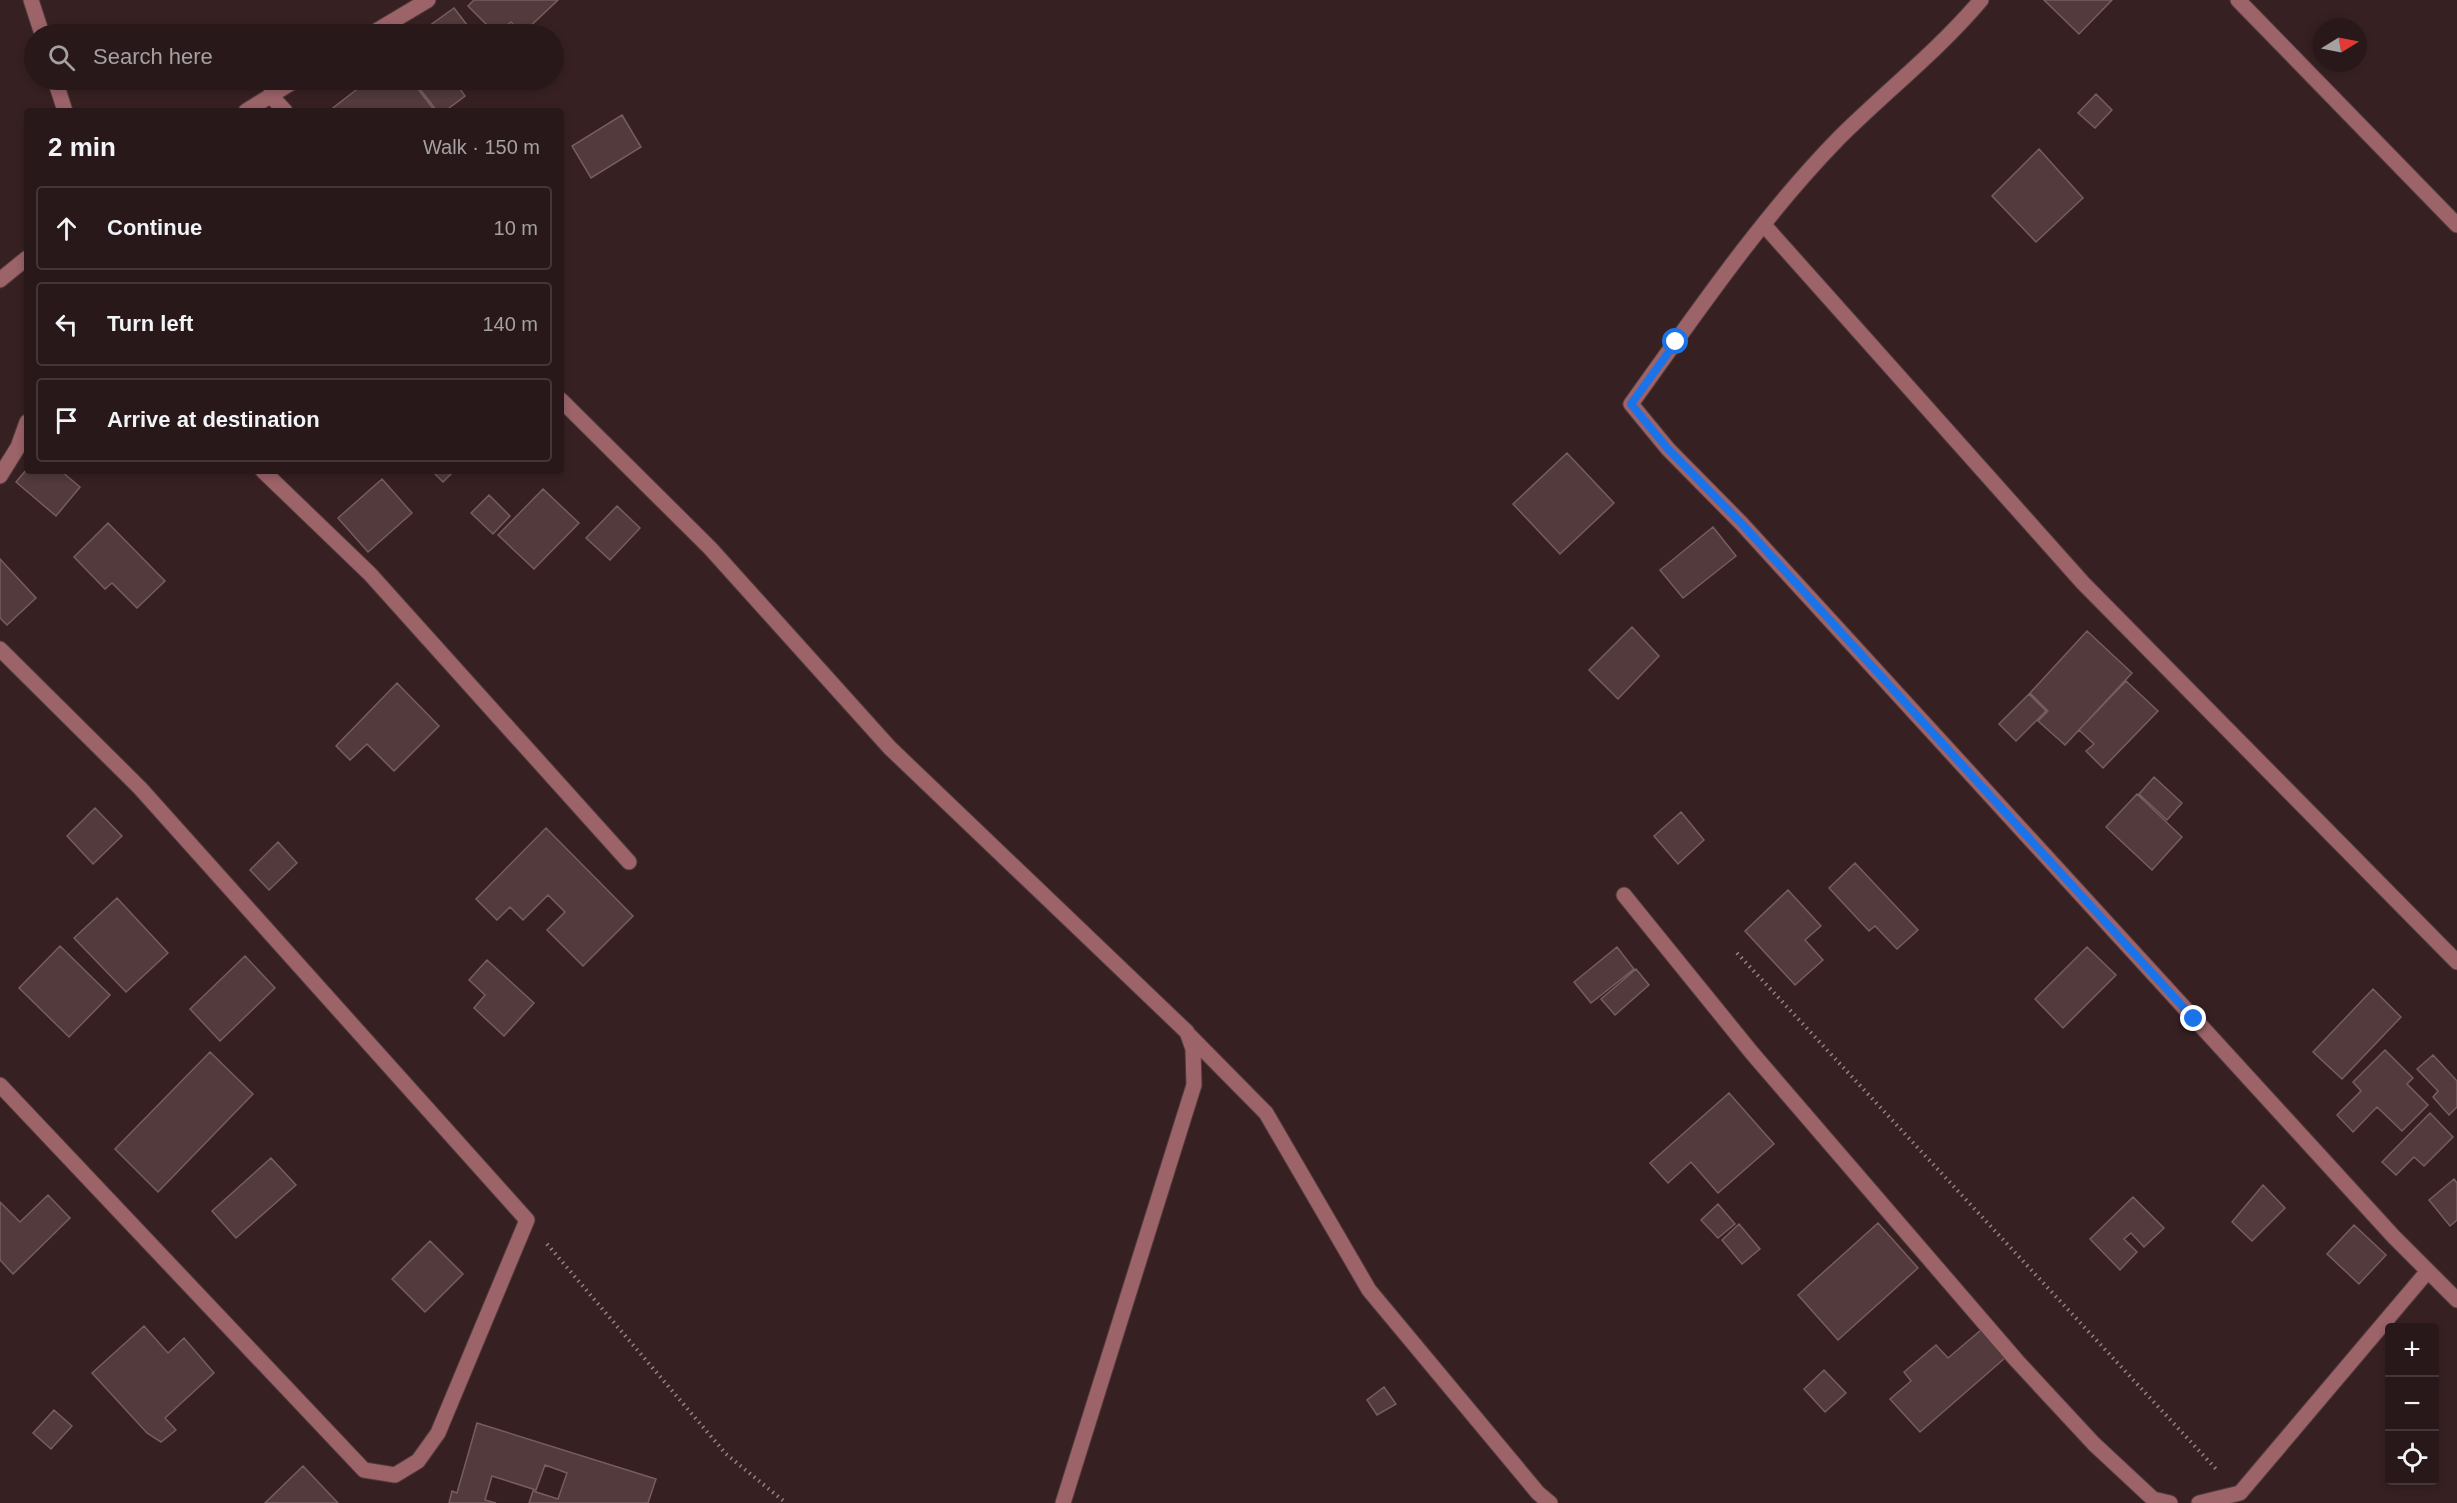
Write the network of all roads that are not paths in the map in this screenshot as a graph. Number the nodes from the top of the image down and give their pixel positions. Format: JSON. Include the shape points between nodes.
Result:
{"nodes":[{"id":1,"x":31,"y":0,"type":"edge"},
{"id":2,"x":428,"y":0,"type":"edge"},
{"id":3,"x":1981,"y":0,"type":"edge"},
{"id":4,"x":2238,"y":0,"type":"edge"},
{"id":5,"x":39,"y":24,"type":"edge"},
{"id":6,"x":388,"y":24,"type":"edge"},
{"id":7,"x":58,"y":90,"type":"edge"},
{"id":8,"x":279,"y":90,"type":"edge"},
{"id":9,"x":270,"y":95,"type":"junction"},
{"id":10,"x":64,"y":108,"type":"edge"},
{"id":11,"x":250,"y":108,"type":"edge"},
{"id":12,"x":282,"y":108,"type":"edge"},
{"id":13,"x":1764,"y":225,"type":"junction"},
{"id":14,"x":2457,"y":225,"type":"edge"},
{"id":15,"x":24,"y":260,"type":"edge"},
{"id":16,"x":0,"y":280,"type":"edge"},
{"id":17,"x":564,"y":403,"type":"edge"},
{"id":18,"x":24,"y":430,"type":"edge"},
{"id":19,"x":266,"y":474,"type":"edge"},
{"id":20,"x":0,"y":476,"type":"edge"},
{"id":21,"x":0,"y":649,"type":"edge"},
{"id":22,"x":630,"y":862,"type":"dead end"},
{"id":23,"x":1624,"y":895,"type":"dead end"},
{"id":24,"x":2457,"y":963,"type":"edge"},
{"id":25,"x":1187,"y":1032,"type":"junction"},
{"id":26,"x":0,"y":1085,"type":"edge"},
{"id":27,"x":2427,"y":1272,"type":"junction"},
{"id":28,"x":2457,"y":1300,"type":"edge"},
{"id":29,"x":2244,"y":1498,"type":"edge"},
{"id":30,"x":2151,"y":1501,"type":"edge"},
{"id":31,"x":1063,"y":1503,"type":"edge"},
{"id":32,"x":1550,"y":1503,"type":"edge"},
{"id":33,"x":2170,"y":1503,"type":"edge"},
{"id":34,"x":2199,"y":1503,"type":"edge"}],
"edges":[{"from":1,"to":5,"type":"street"},
{"from":2,"to":6,"type":"street"},
{"from":3,"to":13,"type":"street","via":[[1961,24],[1837,140]]},
{"from":4,"to":14,"type":"street"},
{"from":7,"to":10,"type":"street"},
{"from":8,"to":9,"type":"street"},
{"from":9,"to":11,"type":"street"},
{"from":9,"to":12,"type":"street"},
{"from":13,"to":24,"type":"street","via":[[2083,583]]},
{"from":13,"to":27,"type":"street","via":[[1631,404],[1668,449],[1750,533]]},
{"from":15,"to":16,"type":"street"},
{"from":17,"to":25,"type":"street","via":[[710,548],[890,748]]},
{"from":18,"to":20,"type":"street"},
{"from":19,"to":22,"type":"street","via":[[370,574]]},
{"from":21,"to":26,"type":"street","via":[[140,788],[527,1220],[438,1433],[418,1461],[395,1475],[364,1470]]},
{"from":23,"to":30,"type":"street","via":[[1752,1053],[2017,1361]]},
{"from":25,"to":31,"type":"street","via":[[1193,1050],[1194,1085]]},
{"from":25,"to":32,"type":"street","via":[[1266,1113],[1369,1290]]},
{"from":27,"to":28,"type":"street"},
{"from":27,"to":29,"type":"street"},
{"from":29,"to":34,"type":"street"},
{"from":30,"to":33,"type":"street"}]}
